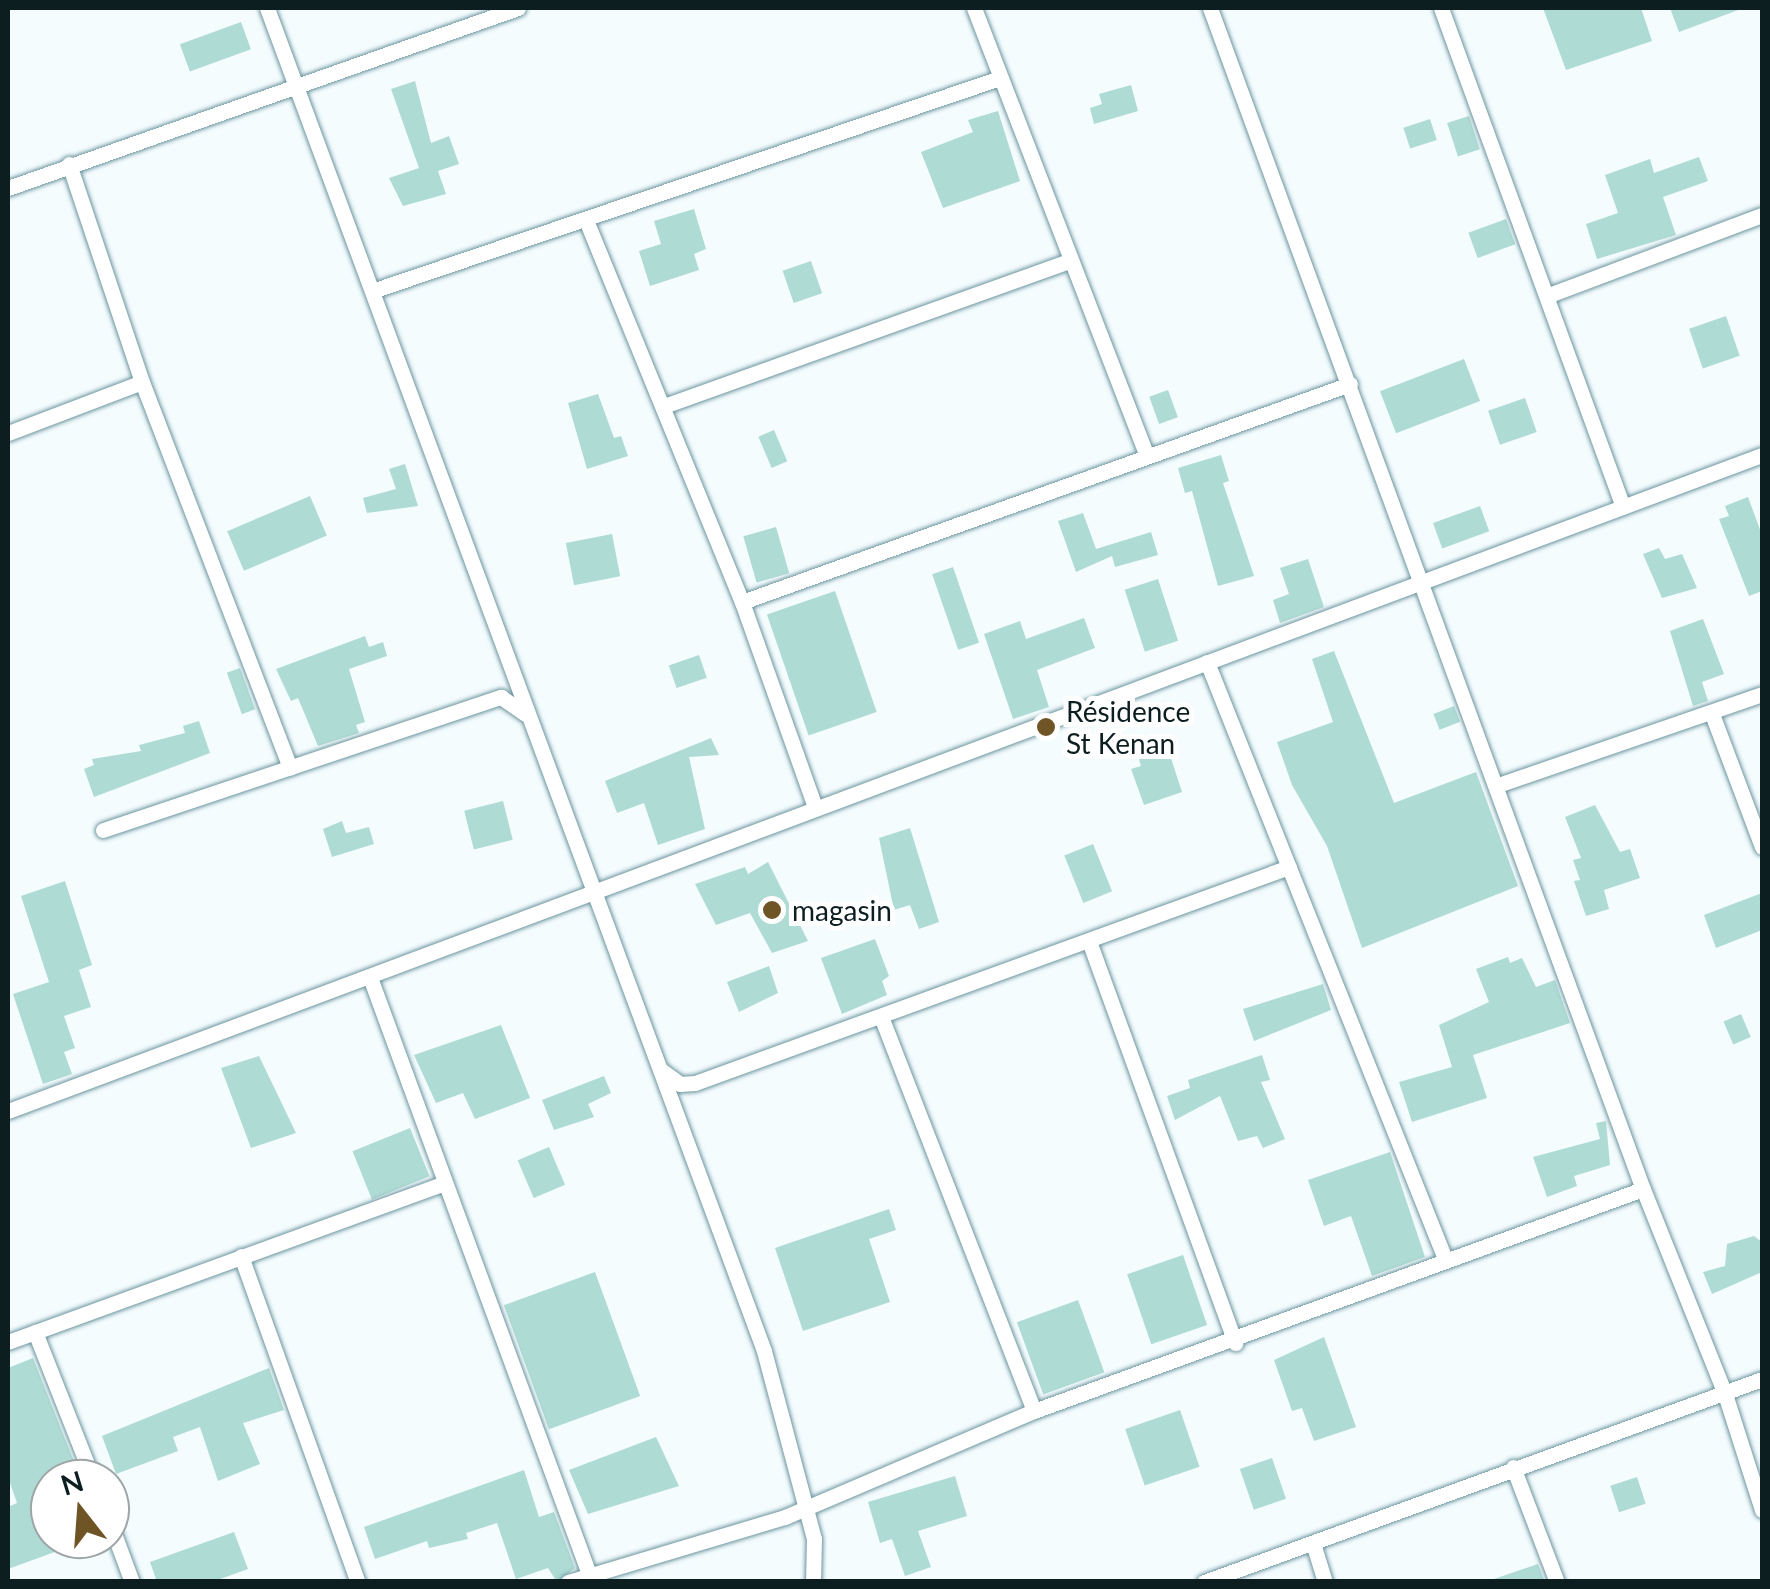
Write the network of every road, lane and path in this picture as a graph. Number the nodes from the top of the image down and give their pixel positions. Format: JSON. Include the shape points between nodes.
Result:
{"nodes":[{"id":1,"x":268,"y":8,"type":"edge"},
{"id":2,"x":516,"y":8,"type":"edge"},
{"id":3,"x":974,"y":8,"type":"edge"},
{"id":4,"x":1210,"y":8,"type":"edge"},
{"id":5,"x":1440,"y":8,"type":"edge"},
{"id":6,"x":1000,"y":78,"type":"junction"},
{"id":7,"x":297,"y":87,"type":"junction"},
{"id":8,"x":70,"y":164,"type":"junction"},
{"id":9,"x":8,"y":188,"type":"edge"},
{"id":10,"x":1762,"y":215,"type":"edge"},
{"id":11,"x":586,"y":220,"type":"junction"},
{"id":12,"x":1068,"y":261,"type":"junction"},
{"id":13,"x":372,"y":291,"type":"junction"},
{"id":14,"x":1550,"y":295,"type":"junction"},
{"id":15,"x":142,"y":382,"type":"junction"},
{"id":16,"x":1350,"y":384,"type":"junction"},
{"id":17,"x":664,"y":406,"type":"junction"},
{"id":18,"x":8,"y":433,"type":"edge"},
{"id":19,"x":1147,"y":456,"type":"junction"},
{"id":20,"x":1762,"y":456,"type":"edge"},
{"id":21,"x":1623,"y":507,"type":"junction"},
{"id":22,"x":1422,"y":582,"type":"junction"},
{"id":23,"x":742,"y":602,"type":"junction"},
{"id":24,"x":1208,"y":662,"type":"junction"},
{"id":25,"x":1762,"y":694,"type":"edge"},
{"id":26,"x":1712,"y":714,"type":"junction"},
{"id":27,"x":531,"y":720,"type":"junction"},
{"id":28,"x":290,"y":768,"type":"junction"},
{"id":29,"x":1498,"y":785,"type":"junction"},
{"id":30,"x":815,"y":807,"type":"junction"},
{"id":31,"x":103,"y":830,"type":"dead end"},
{"id":32,"x":1762,"y":847,"type":"edge"},
{"id":33,"x":1289,"y":867,"type":"junction"},
{"id":34,"x":593,"y":889,"type":"junction"},
{"id":35,"x":1089,"y":941,"type":"junction"},
{"id":36,"x":370,"y":980,"type":"junction"},
{"id":37,"x":882,"y":1019,"type":"junction"},
{"id":38,"x":660,"y":1070,"type":"junction"},
{"id":39,"x":8,"y":1110,"type":"edge"},
{"id":40,"x":441,"y":1184,"type":"junction"},
{"id":41,"x":1643,"y":1189,"type":"junction"},
{"id":42,"x":241,"y":1256,"type":"junction"},
{"id":43,"x":1445,"y":1259,"type":"junction"},
{"id":44,"x":35,"y":1332,"type":"junction"},
{"id":45,"x":8,"y":1342,"type":"edge"},
{"id":46,"x":1235,"y":1343,"type":"junction"},
{"id":47,"x":1762,"y":1379,"type":"edge"},
{"id":48,"x":1725,"y":1394,"type":"junction"},
{"id":49,"x":1034,"y":1412,"type":"junction"},
{"id":50,"x":86,"y":1459,"type":"edge"},
{"id":51,"x":1513,"y":1467,"type":"junction"},
{"id":52,"x":802,"y":1510,"type":"junction"},
{"id":53,"x":1762,"y":1510,"type":"edge"},
{"id":54,"x":1313,"y":1543,"type":"junction"},
{"id":55,"x":589,"y":1574,"type":"junction"},
{"id":56,"x":358,"y":1582,"type":"edge"},
{"id":57,"x":568,"y":1582,"type":"edge"},
{"id":58,"x":813,"y":1582,"type":"edge"},
{"id":59,"x":1204,"y":1582,"type":"edge"},
{"id":60,"x":1326,"y":1582,"type":"edge"},
{"id":61,"x":1557,"y":1582,"type":"edge"}],
"edges":[{"from":1,"to":7,"type":"street"},
{"from":2,"to":7,"type":"street"},
{"from":3,"to":6,"type":"street"},
{"from":4,"to":16,"type":"street"},
{"from":5,"to":14,"type":"street"},
{"from":6,"to":11,"type":"street"},
{"from":6,"to":12,"type":"street"},
{"from":7,"to":8,"type":"street"},
{"from":7,"to":13,"type":"street"},
{"from":8,"to":9,"type":"street"},
{"from":8,"to":15,"type":"street"},
{"from":10,"to":14,"type":"street"},
{"from":11,"to":13,"type":"street"},
{"from":11,"to":17,"type":"street"},
{"from":12,"to":17,"type":"street"},
{"from":12,"to":19,"type":"street"},
{"from":13,"to":27,"type":"street"},
{"from":14,"to":21,"type":"street"},
{"from":15,"to":18,"type":"street"},
{"from":15,"to":28,"type":"street"},
{"from":16,"to":19,"type":"street"},
{"from":16,"to":22,"type":"street"},
{"from":17,"to":23,"type":"street"},
{"from":19,"to":23,"type":"street"},
{"from":20,"to":21,"type":"street"},
{"from":21,"to":22,"type":"street"},
{"from":22,"to":24,"type":"street"},
{"from":22,"to":29,"type":"street"},
{"from":23,"to":30,"type":"street"},
{"from":24,"to":30,"type":"street"},
{"from":24,"to":33,"type":"street"},
{"from":25,"to":26,"type":"street"},
{"from":26,"to":29,"type":"street"},
{"from":26,"to":32,"type":"street"},
{"from":27,"to":28,"type":"street","via":[[501,697]]},
{"from":27,"to":34,"type":"street"},
{"from":28,"to":31,"type":"street"},
{"from":29,"to":41,"type":"street"},
{"from":30,"to":34,"type":"street"},
{"from":33,"to":35,"type":"street"},
{"from":33,"to":43,"type":"street"},
{"from":34,"to":36,"type":"street"},
{"from":34,"to":38,"type":"street"},
{"from":35,"to":37,"type":"street"},
{"from":35,"to":46,"type":"street"},
{"from":36,"to":39,"type":"street"},
{"from":36,"to":40,"type":"street"},
{"from":37,"to":38,"type":"street","via":[[696,1083],[680,1084]]},
{"from":37,"to":49,"type":"street"},
{"from":38,"to":52,"type":"street","via":[[764,1351]]},
{"from":40,"to":42,"type":"street"},
{"from":40,"to":55,"type":"street"},
{"from":41,"to":43,"type":"street"},
{"from":41,"to":48,"type":"street"},
{"from":42,"to":44,"type":"street"},
{"from":42,"to":56,"type":"street"},
{"from":43,"to":46,"type":"street"},
{"from":44,"to":45,"type":"street"},
{"from":44,"to":50,"type":"street"},
{"from":46,"to":49,"type":"street"},
{"from":47,"to":48,"type":"street"},
{"from":48,"to":51,"type":"street"},
{"from":48,"to":53,"type":"street"},
{"from":49,"to":52,"type":"street"},
{"from":51,"to":54,"type":"street"},
{"from":51,"to":61,"type":"street"},
{"from":52,"to":55,"type":"street"},
{"from":52,"to":58,"type":"street","via":[[814,1539]]},
{"from":54,"to":59,"type":"street"},
{"from":54,"to":60,"type":"street"},
{"from":55,"to":57,"type":"street"}]}
